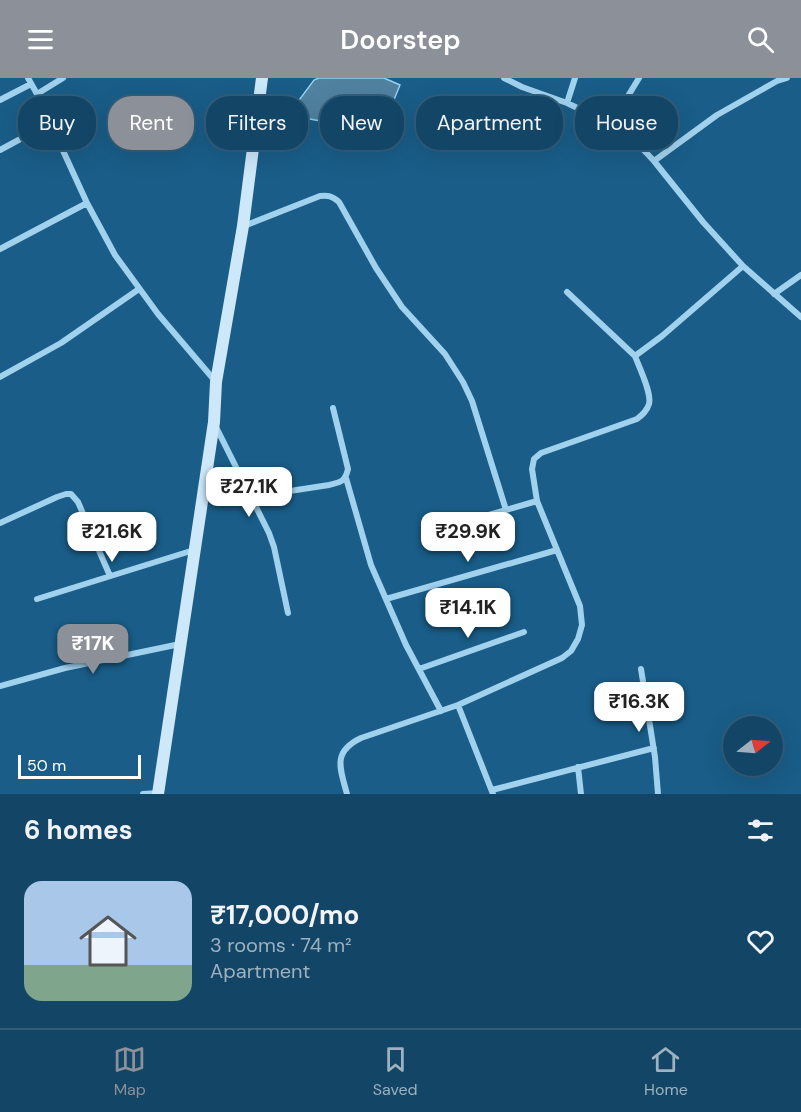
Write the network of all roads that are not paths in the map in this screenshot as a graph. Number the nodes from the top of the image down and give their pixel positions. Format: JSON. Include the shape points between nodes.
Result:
{"nodes":[{"id":1,"x":63,"y":78,"type":"edge"},
{"id":2,"x":262,"y":78,"type":"edge"},
{"id":3,"x":504,"y":78,"type":"edge"},
{"id":4,"x":575,"y":78,"type":"edge"},
{"id":5,"x":639,"y":78,"type":"edge"},
{"id":6,"x":787,"y":78,"type":"edge"},
{"id":7,"x":30,"y":81,"type":"edge"},
{"id":8,"x":37,"y":94,"type":"joint"},
{"id":9,"x":628,"y":96,"type":"edge"},
{"id":10,"x":0,"y":100,"type":"edge"},
{"id":11,"x":567,"y":103,"type":"junction"},
{"id":12,"x":575,"y":107,"type":"edge"},
{"id":13,"x":18,"y":140,"type":"edge"},
{"id":14,"x":0,"y":150,"type":"edge"},
{"id":15,"x":62,"y":150,"type":"edge"},
{"id":16,"x":644,"y":150,"type":"edge"},
{"id":17,"x":654,"y":161,"type":"junction"},
{"id":18,"x":87,"y":203,"type":"junction"},
{"id":19,"x":243,"y":226,"type":"junction"},
{"id":20,"x":0,"y":249,"type":"edge"},
{"id":21,"x":743,"y":266,"type":"junction"},
{"id":22,"x":801,"y":275,"type":"edge"},
{"id":23,"x":139,"y":289,"type":"junction"},
{"id":24,"x":567,"y":292,"type":"dead end"},
{"id":25,"x":774,"y":294,"type":"junction"},
{"id":26,"x":801,"y":317,"type":"edge"},
{"id":27,"x":635,"y":356,"type":"junction"},
{"id":28,"x":0,"y":377,"type":"edge"},
{"id":29,"x":216,"y":382,"type":"junction"},
{"id":30,"x":333,"y":408,"type":"dead end"},
{"id":31,"x":214,"y":422,"type":"junction"},
{"id":32,"x":346,"y":478,"type":"junction"},
{"id":33,"x":251,"y":497,"type":"junction"},
{"id":34,"x":537,"y":501,"type":"junction"},
{"id":35,"x":506,"y":510,"type":"junction"},
{"id":36,"x":0,"y":523,"type":"edge"},
{"id":37,"x":461,"y":523,"type":"dead end"},
{"id":38,"x":195,"y":549,"type":"junction"},
{"id":39,"x":557,"y":550,"type":"junction"},
{"id":40,"x":110,"y":576,"type":"junction"},
{"id":41,"x":37,"y":599,"type":"dead end"},
{"id":42,"x":386,"y":599,"type":"junction"},
{"id":43,"x":288,"y":613,"type":"dead end"},
{"id":44,"x":524,"y":632,"type":"dead end"},
{"id":45,"x":180,"y":644,"type":"junction"},
{"id":46,"x":419,"y":669,"type":"junction"},
{"id":47,"x":641,"y":669,"type":"dead end"},
{"id":48,"x":0,"y":686,"type":"edge"},
{"id":49,"x":458,"y":705,"type":"junction"},
{"id":50,"x":441,"y":711,"type":"junction"},
{"id":51,"x":654,"y":748,"type":"junction"},
{"id":52,"x":578,"y":767,"type":"junction"},
{"id":53,"x":492,"y":792,"type":"edge"},
{"id":54,"x":158,"y":793,"type":"edge"},
{"id":55,"x":143,"y":794,"type":"edge"},
{"id":56,"x":347,"y":794,"type":"edge"},
{"id":57,"x":581,"y":794,"type":"edge"},
{"id":58,"x":658,"y":794,"type":"edge"}],
"edges":[{"from":1,"to":8,"type":"street"},
{"from":2,"to":19,"type":"main road"},
{"from":3,"to":11,"type":"street"},
{"from":4,"to":11,"type":"street"},
{"from":5,"to":9,"type":"street"},
{"from":6,"to":17,"type":"street","via":[[717,115]]},
{"from":7,"to":8,"type":"street"},
{"from":7,"to":10,"type":"street"},
{"from":11,"to":12,"type":"street"},
{"from":13,"to":14,"type":"street"},
{"from":15,"to":18,"type":"street"},
{"from":16,"to":17,"type":"street"},
{"from":17,"to":21,"type":"street"},
{"from":18,"to":20,"type":"street"},
{"from":18,"to":23,"type":"street"},
{"from":19,"to":29,"type":"main road"},
{"from":19,"to":35,"type":"street","via":[[320,196],[328,195],[339,202],[402,307],[445,354],[463,382]]},
{"from":21,"to":25,"type":"street"},
{"from":21,"to":27,"type":"street"},
{"from":22,"to":25,"type":"street"},
{"from":23,"to":28,"type":"street","via":[[61,343]]},
{"from":23,"to":29,"type":"street"},
{"from":24,"to":27,"type":"street"},
{"from":25,"to":26,"type":"street"},
{"from":27,"to":34,"type":"street","via":[[650,398],[649,406],[637,419],[541,453],[532,468]]},
{"from":29,"to":31,"type":"main road"},
{"from":30,"to":32,"type":"street","via":[[348,469]]},
{"from":31,"to":33,"type":"street"},
{"from":31,"to":38,"type":"main road"},
{"from":32,"to":33,"type":"street","via":[[329,485]]},
{"from":32,"to":42,"type":"street","via":[[371,565]]},
{"from":33,"to":43,"type":"street","via":[[274,548]]},
{"from":34,"to":35,"type":"street"},
{"from":34,"to":39,"type":"street"},
{"from":35,"to":37,"type":"street"},
{"from":36,"to":40,"type":"street","via":[[71,494]]},
{"from":38,"to":40,"type":"street"},
{"from":38,"to":45,"type":"main road"},
{"from":39,"to":42,"type":"street"},
{"from":39,"to":49,"type":"street","via":[[580,606],[582,625],[571,651]]},
{"from":40,"to":41,"type":"street"},
{"from":42,"to":46,"type":"street"},
{"from":44,"to":46,"type":"street"},
{"from":45,"to":48,"type":"street"},
{"from":45,"to":54,"type":"main road"},
{"from":46,"to":50,"type":"street"},
{"from":47,"to":51,"type":"street"},
{"from":49,"to":50,"type":"street"},
{"from":49,"to":53,"type":"street"},
{"from":50,"to":56,"type":"street","via":[[349,743],[340,759]]},
{"from":51,"to":52,"type":"street"},
{"from":51,"to":58,"type":"street"},
{"from":52,"to":53,"type":"street"},
{"from":52,"to":57,"type":"street"},
{"from":54,"to":55,"type":"street"}]}
